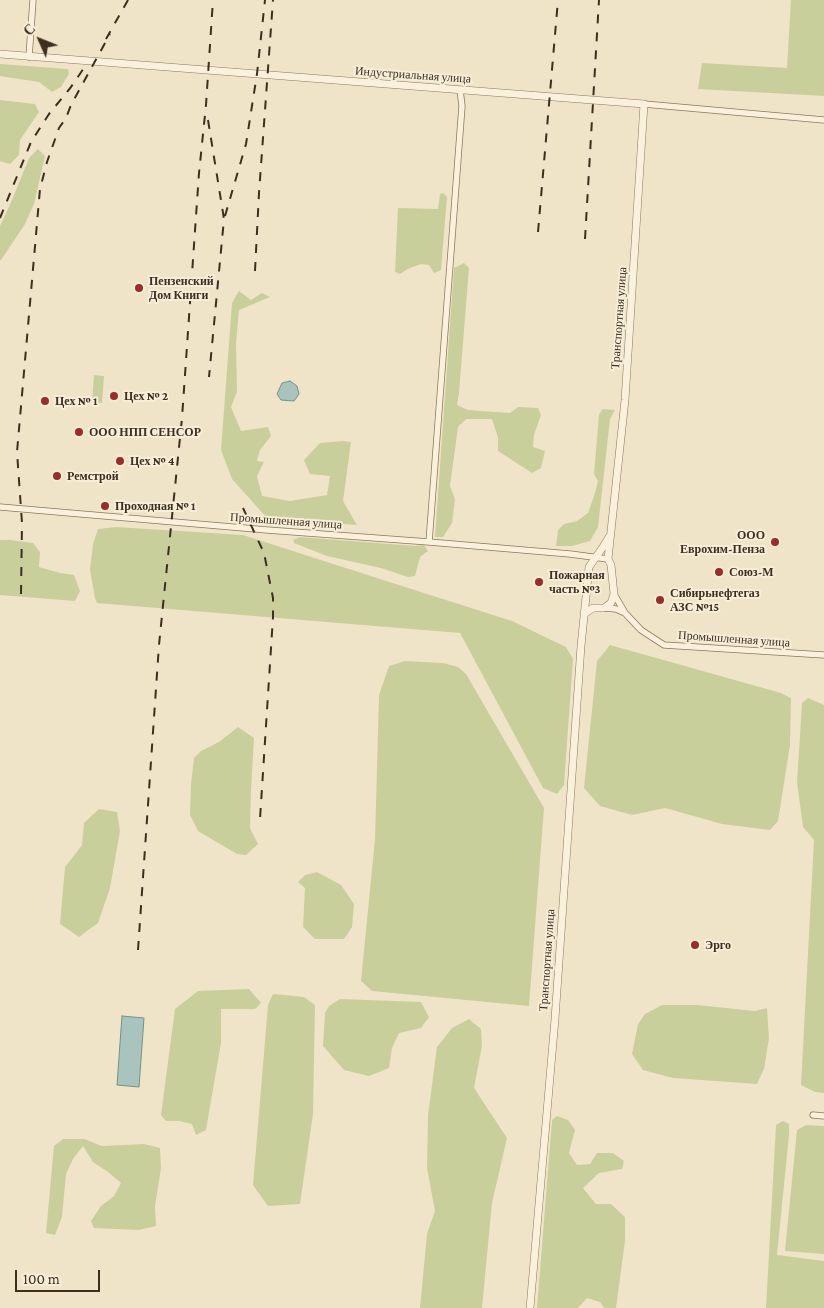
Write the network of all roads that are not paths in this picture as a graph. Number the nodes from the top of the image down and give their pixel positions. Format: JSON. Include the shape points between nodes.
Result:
{"nodes":[{"id":1,"x":33,"y":0,"type":"edge"},
{"id":2,"x":0,"y":54,"type":"edge"},
{"id":3,"x":29,"y":56,"type":"junction"},
{"id":4,"x":460,"y":90,"type":"junction"},
{"id":5,"x":644,"y":104,"type":"junction"},
{"id":6,"x":824,"y":120,"type":"edge"},
{"id":7,"x":0,"y":507,"type":"edge"},
{"id":8,"x":611,"y":533,"type":"junction"},
{"id":9,"x":430,"y":542,"type":"junction"},
{"id":10,"x":570,"y":554,"type":"junction"},
{"id":11,"x":595,"y":558,"type":"junction"},
{"id":12,"x":608,"y":559,"type":"junction"},
{"id":13,"x":589,"y":567,"type":"junction"},
{"id":14,"x":614,"y":594,"type":"junction"},
{"id":15,"x":586,"y":600,"type":"junction"},
{"id":16,"x":593,"y":608,"type":"junction"},
{"id":17,"x":604,"y":608,"type":"junction"},
{"id":18,"x":625,"y":613,"type":"junction"},
{"id":19,"x":584,"y":614,"type":"junction"},
{"id":20,"x":824,"y":655,"type":"edge"},
{"id":21,"x":813,"y":1116,"type":"dead end"},
{"id":22,"x":824,"y":1116,"type":"edge"},
{"id":23,"x":530,"y":1308,"type":"edge"}],
"edges":[{"from":1,"to":3,"type":"street"},
{"from":2,"to":3,"type":"street","name":"Индустриальная улица"},
{"from":3,"to":4,"type":"street","name":"Индустриальная улица"},
{"from":4,"to":5,"type":"street","name":"Индустриальная улица"},
{"from":4,"to":9,"type":"street","via":[[461,115]]},
{"from":5,"to":6,"type":"street","name":"Индустриальная улица"},
{"from":5,"to":8,"type":"street","name":"Транспортная улица","via":[[625,400]]},
{"from":7,"to":9,"type":"street","name":"Промышленная улица"},
{"from":8,"to":11,"type":"street"},
{"from":8,"to":12,"type":"street","name":"Транспортная улица"},
{"from":9,"to":10,"type":"street","name":"Промышленная улица"},
{"from":10,"to":11,"type":"street","name":"Промышленная улица"},
{"from":10,"to":13,"type":"street"},
{"from":11,"to":12,"type":"street","name":"Промышленная улица"},
{"from":11,"to":13,"type":"street"},
{"from":12,"to":14,"type":"street","name":"Транспортная улица"},
{"from":13,"to":15,"type":"street","name":"Транспортная улица"},
{"from":14,"to":17,"type":"street","via":[[611,603]]},
{"from":14,"to":18,"type":"street","name":"Промышленная улица"},
{"from":15,"to":16,"type":"street"},
{"from":15,"to":19,"type":"street","name":"Транспортная улица"},
{"from":16,"to":17,"type":"street"},
{"from":16,"to":19,"type":"street"},
{"from":17,"to":18,"type":"street"},
{"from":18,"to":20,"type":"street","name":"Промышленная улица","via":[[641,630],[664,645]]},
{"from":19,"to":23,"type":"street","name":"Транспортная улица","via":[[555,1019]]},
{"from":21,"to":22,"type":"street"}]}
